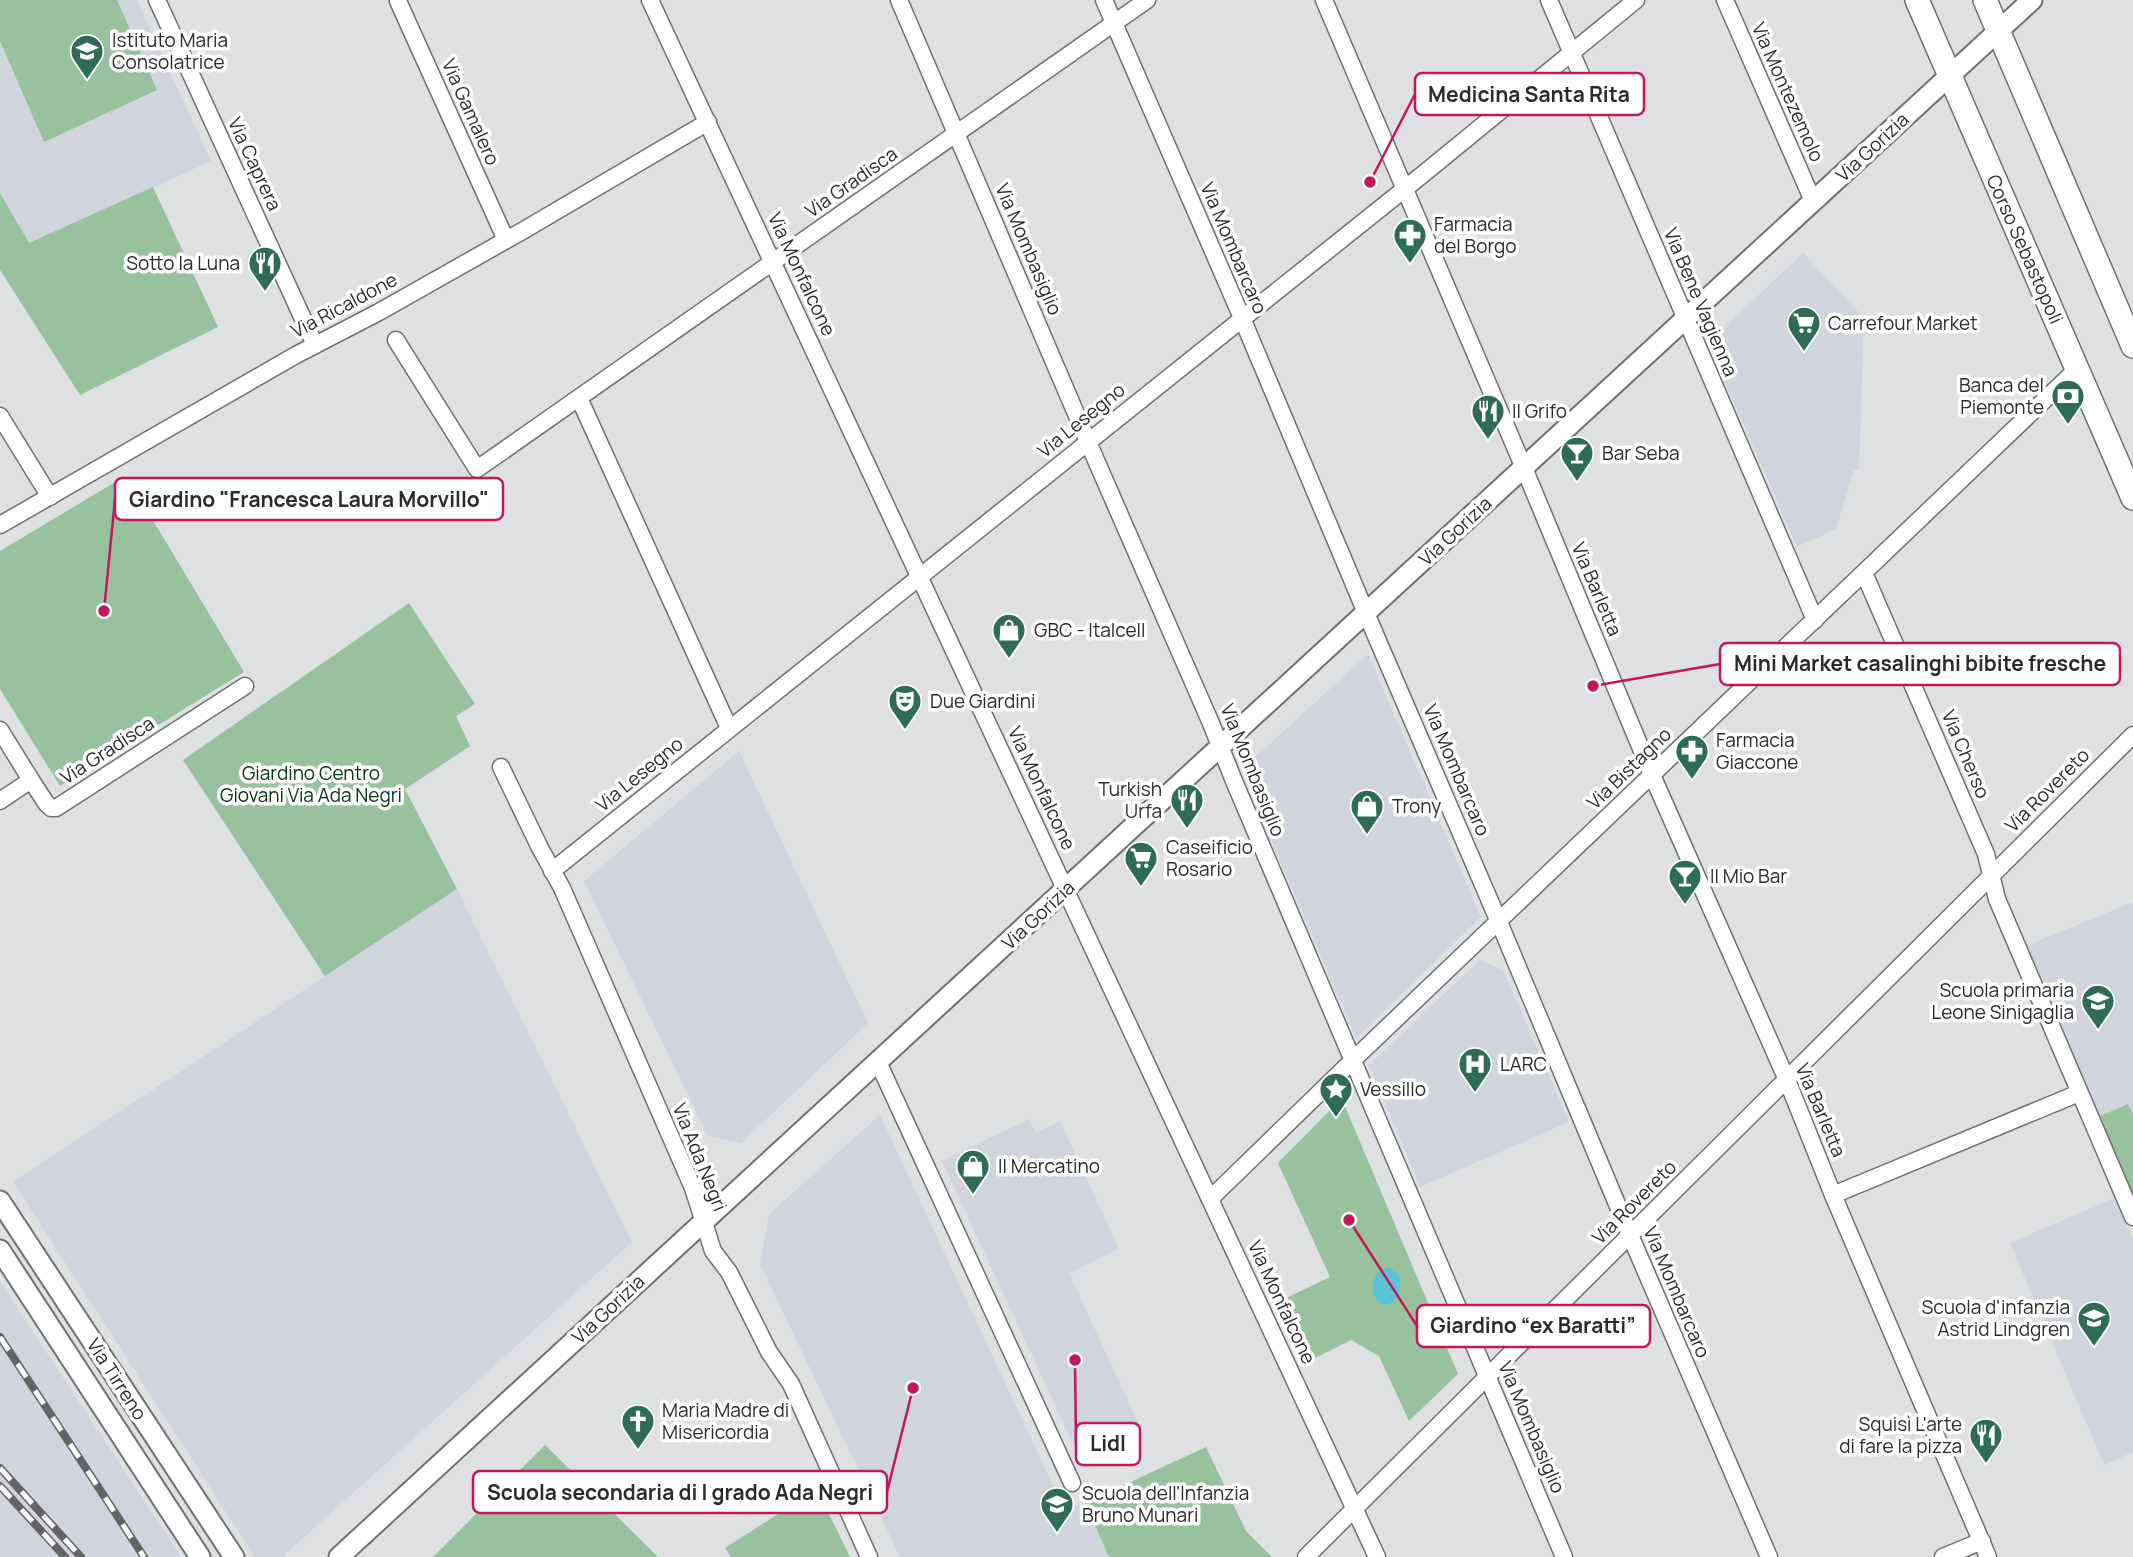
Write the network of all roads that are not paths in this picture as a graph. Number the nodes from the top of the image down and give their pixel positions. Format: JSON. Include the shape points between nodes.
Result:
{"nodes":[{"id":1,"x":157,"y":0,"type":"edge"},
{"id":2,"x":650,"y":0,"type":"edge"},
{"id":3,"x":899,"y":0,"type":"edge"},
{"id":4,"x":1104,"y":0,"type":"edge"},
{"id":5,"x":1147,"y":0,"type":"edge"},
{"id":6,"x":1324,"y":0,"type":"edge"},
{"id":7,"x":1549,"y":0,"type":"edge"},
{"id":8,"x":1636,"y":0,"type":"edge"},
{"id":9,"x":1725,"y":0,"type":"edge"},
{"id":10,"x":1917,"y":0,"type":"edge"},
{"id":11,"x":1985,"y":0,"type":"edge"},
{"id":12,"x":2032,"y":0,"type":"edge"},
{"id":13,"x":398,"y":1,"type":"edge"},
{"id":14,"x":1114,"y":23,"type":"junction"},
{"id":15,"x":1999,"y":31,"type":"junction"},
{"id":16,"x":1572,"y":52,"type":"junction"},
{"id":17,"x":1949,"y":76,"type":"junction"},
{"id":18,"x":708,"y":122,"type":"junction"},
{"id":19,"x":956,"y":134,"type":"junction"},
{"id":20,"x":1404,"y":190,"type":"junction"},
{"id":21,"x":1813,"y":201,"type":"junction"},
{"id":22,"x":506,"y":240,"type":"junction"},
{"id":23,"x":773,"y":261,"type":"junction"},
{"id":24,"x":1242,"y":318,"type":"junction"},
{"id":25,"x":1685,"y":319,"type":"junction"},
{"id":26,"x":396,"y":340,"type":"dead end"},
{"id":27,"x":315,"y":345,"type":"junction"},
{"id":28,"x":2133,"y":346,"type":"edge"},
{"id":29,"x":2077,"y":369,"type":"junction"},
{"id":30,"x":579,"y":398,"type":"junction"},
{"id":31,"x":0,"y":416,"type":"edge"},
{"id":32,"x":1088,"y":441,"type":"junction"},
{"id":33,"x":1524,"y":468,"type":"junction"},
{"id":34,"x":50,"y":497,"type":"junction"},
{"id":35,"x":2133,"y":498,"type":"edge"},
{"id":36,"x":0,"y":525,"type":"edge"},
{"id":37,"x":1864,"y":573,"type":"junction"},
{"id":38,"x":920,"y":577,"type":"junction"},
{"id":39,"x":1366,"y":613,"type":"junction"},
{"id":40,"x":1815,"y":620,"type":"junction"},
{"id":41,"x":246,"y":686,"type":"dead end"},
{"id":42,"x":729,"y":728,"type":"junction"},
{"id":43,"x":0,"y":730,"type":"edge"},
{"id":44,"x":2133,"y":734,"type":"edge"},
{"id":45,"x":1221,"y":746,"type":"junction"},
{"id":46,"x":501,"y":768,"type":"dead end"},
{"id":47,"x":1652,"y":775,"type":"junction"},
{"id":48,"x":31,"y":780,"type":"junction"},
{"id":49,"x":0,"y":801,"type":"edge"},
{"id":50,"x":552,"y":871,"type":"junction"},
{"id":51,"x":1991,"y":876,"type":"junction"},
{"id":52,"x":1066,"y":889,"type":"junction"},
{"id":53,"x":1499,"y":922,"type":"junction"},
{"id":54,"x":1353,"y":1060,"type":"junction"},
{"id":55,"x":878,"y":1062,"type":"junction"},
{"id":56,"x":1787,"y":1080,"type":"junction"},
{"id":57,"x":2079,"y":1093,"type":"junction"},
{"id":58,"x":1833,"y":1195,"type":"junction"},
{"id":59,"x":1210,"y":1199,"type":"junction"},
{"id":60,"x":0,"y":1201,"type":"edge"},
{"id":61,"x":2133,"y":1217,"type":"edge"},
{"id":62,"x":704,"y":1221,"type":"junction"},
{"id":63,"x":1630,"y":1235,"type":"junction"},
{"id":64,"x":0,"y":1250,"type":"edge"},
{"id":65,"x":1488,"y":1377,"type":"junction"},
{"id":66,"x":1072,"y":1483,"type":"dead end"},
{"id":67,"x":1354,"y":1508,"type":"junction"},
{"id":68,"x":1982,"y":1541,"type":"junction"},
{"id":69,"x":200,"y":1557,"type":"edge"},
{"id":70,"x":234,"y":1557,"type":"edge"},
{"id":71,"x":339,"y":1557,"type":"edge"},
{"id":72,"x":869,"y":1557,"type":"edge"},
{"id":73,"x":1306,"y":1557,"type":"edge"},
{"id":74,"x":1377,"y":1557,"type":"edge"},
{"id":75,"x":1564,"y":1557,"type":"edge"},
{"id":76,"x":1769,"y":1557,"type":"edge"},
{"id":77,"x":1943,"y":1557,"type":"edge"},
{"id":78,"x":1988,"y":1557,"type":"edge"}],
"edges":[{"from":1,"to":27,"type":"street","name":"Via Caprera"},
{"from":2,"to":18,"type":"street","name":"Via Monfalcone"},
{"from":3,"to":19,"type":"street","name":"Via Mombasiglio"},
{"from":4,"to":14,"type":"street","name":"Via Mombarcaro"},
{"from":5,"to":14,"type":"street","name":"Via Gradisca"},
{"from":6,"to":20,"type":"street","name":"Via Barletta"},
{"from":7,"to":16,"type":"street","name":"Via Bene Vagienna"},
{"from":8,"to":16,"type":"street","name":"Via Lesegno"},
{"from":9,"to":21,"type":"street","name":"Via Montezemolo"},
{"from":10,"to":17,"type":"main road","name":"Corso Sebastopoli"},
{"from":11,"to":15,"type":"main road"},
{"from":12,"to":15,"type":"street","name":"Via Gorizia"},
{"from":13,"to":22,"type":"street","name":"Via Gamalero"},
{"from":14,"to":19,"type":"street","name":"Via Gradisca"},
{"from":14,"to":24,"type":"street","name":"Via Mombarcaro"},
{"from":15,"to":17,"type":"street","name":"Via Gorizia"},
{"from":15,"to":28,"type":"main road"},
{"from":16,"to":20,"type":"street","name":"Via Lesegno"},
{"from":16,"to":25,"type":"street","name":"Via Bene Vagienna"},
{"from":17,"to":21,"type":"street","name":"Via Gorizia"},
{"from":17,"to":29,"type":"main road","name":"Corso Sebastopoli"},
{"from":18,"to":22,"type":"street","name":"Via Ricaldone"},
{"from":18,"to":23,"type":"street","name":"Via Monfalcone"},
{"from":19,"to":23,"type":"street","name":"Via Gradisca"},
{"from":19,"to":32,"type":"street","name":"Via Mombasiglio"},
{"from":20,"to":24,"type":"street","name":"Via Lesegno"},
{"from":20,"to":33,"type":"street","name":"Via Barletta"},
{"from":21,"to":25,"type":"street","name":"Via Gorizia"},
{"from":22,"to":27,"type":"street","name":"Via Ricaldone"},
{"from":23,"to":30,"type":"street","name":"Via Gradisca"},
{"from":23,"to":38,"type":"street","name":"Via Monfalcone"},
{"from":24,"to":32,"type":"street","name":"Via Lesegno"},
{"from":24,"to":39,"type":"street","name":"Via Mombarcaro"},
{"from":25,"to":33,"type":"street","name":"Via Gorizia"},
{"from":25,"to":40,"type":"street","name":"Via Bene Vagienna"},
{"from":26,"to":30,"type":"street","name":"Via Gradisca","via":[[477,469]]},
{"from":27,"to":34,"type":"street","name":"Via Ricaldone"},
{"from":29,"to":35,"type":"main road","name":"Corso Sebastopoli"},
{"from":29,"to":37,"type":"street","name":"Via Bistagno"},
{"from":30,"to":42,"type":"street"},
{"from":31,"to":34,"type":"street"},
{"from":32,"to":38,"type":"street","name":"Via Lesegno"},
{"from":32,"to":45,"type":"street","name":"Via Mombasiglio"},
{"from":33,"to":39,"type":"street","name":"Via Gorizia"},
{"from":33,"to":47,"type":"street","name":"Via Barletta"},
{"from":34,"to":36,"type":"street","name":"Via Ricaldone"},
{"from":37,"to":40,"type":"street","name":"Via Bistagno"},
{"from":37,"to":51,"type":"street","name":"Via Cherso","via":[[1986,854]]},
{"from":38,"to":42,"type":"street","name":"Via Lesegno"},
{"from":38,"to":52,"type":"street","name":"Via Monfalcone"},
{"from":39,"to":45,"type":"street","name":"Via Gorizia"},
{"from":39,"to":53,"type":"street","name":"Via Mombarcaro"},
{"from":40,"to":47,"type":"street","name":"Via Bistagno"},
{"from":41,"to":48,"type":"street","name":"Via Gradisca","via":[[56,808],[46,803]]},
{"from":42,"to":50,"type":"street","name":"Via Lesegno"},
{"from":43,"to":48,"type":"street"},
{"from":44,"to":51,"type":"street","name":"Via Rovereto"},
{"from":45,"to":52,"type":"street","name":"Via Gorizia"},
{"from":45,"to":54,"type":"street","name":"Via Mombasiglio"},
{"from":46,"to":50,"type":"street","name":"Via Ada Negri"},
{"from":47,"to":53,"type":"street","name":"Via Bistagno"},
{"from":47,"to":56,"type":"street","name":"Via Barletta"},
{"from":48,"to":49,"type":"street","name":"Via Gradisca"},
{"from":50,"to":62,"type":"street","name":"Via Ada Negri"},
{"from":51,"to":56,"type":"street","name":"Via Rovereto"},
{"from":51,"to":57,"type":"street"},
{"from":52,"to":55,"type":"street","name":"Via Gorizia"},
{"from":52,"to":59,"type":"street","name":"Via Monfalcone"},
{"from":53,"to":54,"type":"street","name":"Via Bistagno"},
{"from":53,"to":63,"type":"street","name":"Via Mombarcaro"},
{"from":54,"to":59,"type":"street","name":"Via Bistagno"},
{"from":54,"to":65,"type":"street","name":"Via Mombasiglio"},
{"from":55,"to":62,"type":"street","name":"Via Gorizia"},
{"from":55,"to":66,"type":"street"},
{"from":56,"to":58,"type":"street","name":"Via Barletta"},
{"from":56,"to":63,"type":"street","name":"Via Rovereto"},
{"from":57,"to":58,"type":"street"},
{"from":57,"to":61,"type":"street"},
{"from":58,"to":68,"type":"street","name":"Via Barletta"},
{"from":59,"to":67,"type":"street","name":"Via Monfalcone"},
{"from":60,"to":70,"type":"street","name":"Via Tirreno"},
{"from":62,"to":71,"type":"street","name":"Via Gorizia"},
{"from":62,"to":72,"type":"street","name":"Via Ada Negri","via":[[713,1251],[791,1384]]},
{"from":63,"to":65,"type":"street","name":"Via Rovereto"},
{"from":63,"to":76,"type":"street","name":"Via Mombarcaro"},
{"from":64,"to":69,"type":"street","name":"Via Tirreno"},
{"from":65,"to":67,"type":"street","name":"Via Rovereto"},
{"from":65,"to":75,"type":"street","name":"Via Mombasiglio"},
{"from":67,"to":73,"type":"street","name":"Via Rovereto"},
{"from":67,"to":74,"type":"street","name":"Via Monfalcone"},
{"from":68,"to":77,"type":"street"},
{"from":68,"to":78,"type":"street","name":"Via Barletta"}]}
